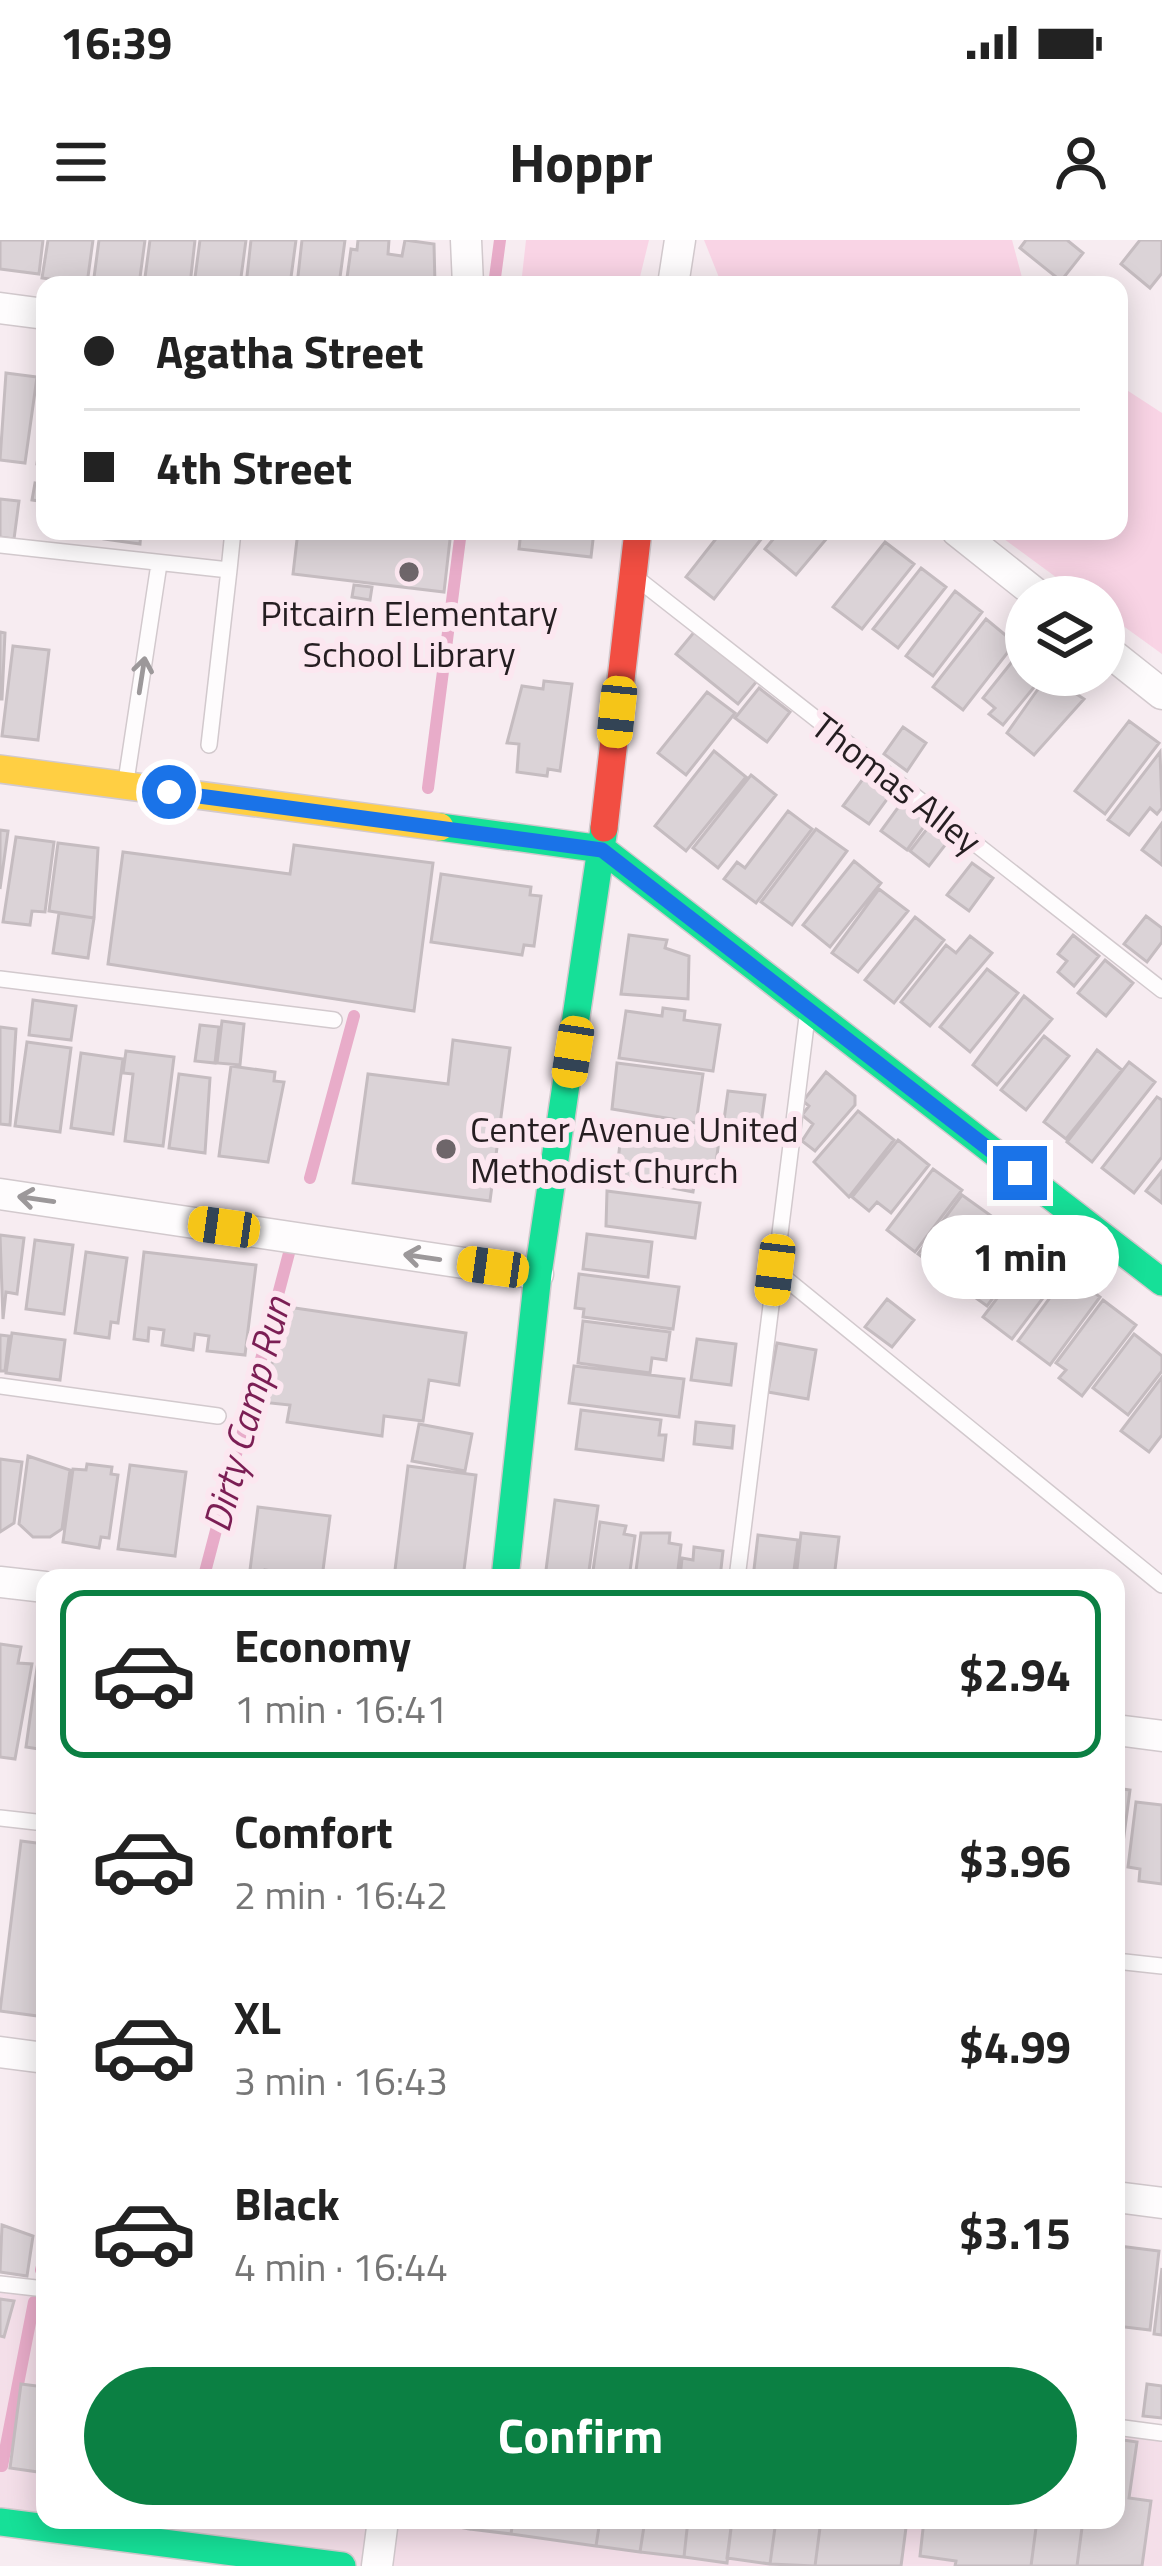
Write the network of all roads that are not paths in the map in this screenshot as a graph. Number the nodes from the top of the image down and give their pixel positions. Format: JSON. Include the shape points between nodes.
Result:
{"nodes":[{"id":1,"x":466,"y":240,"type":"edge"},
{"id":2,"x":680,"y":240,"type":"edge"},
{"id":3,"x":468,"y":276,"type":"edge"},
{"id":4,"x":674,"y":276,"type":"edge"},
{"id":5,"x":0,"y":308,"type":"edge"},
{"id":6,"x":36,"y":313,"type":"edge"},
{"id":7,"x":232,"y":540,"type":"edge"},
{"id":8,"x":637,"y":540,"type":"edge"},
{"id":9,"x":968,"y":540,"type":"edge"},
{"id":10,"x":0,"y":544,"type":"edge"},
{"id":11,"x":159,"y":564,"type":"junction"},
{"id":12,"x":229,"y":570,"type":"junction"},
{"id":13,"x":632,"y":575,"type":"junction"},
{"id":14,"x":1014,"y":576,"type":"edge"},
{"id":15,"x":1125,"y":665,"type":"edge"},
{"id":16,"x":1162,"y":694,"type":"edge"},
{"id":17,"x":209,"y":745,"type":"dead end"},
{"id":18,"x":0,"y":769,"type":"edge"},
{"id":19,"x":125,"y":786,"type":"junction"},
{"id":20,"x":602,"y":850,"type":"junction"},
{"id":21,"x":0,"y":979,"type":"edge"},
{"id":22,"x":1162,"y":990,"type":"edge"},
{"id":23,"x":808,"y":1008,"type":"junction"},
{"id":24,"x":334,"y":1021,"type":"dead end"},
{"id":25,"x":0,"y":1194,"type":"edge"},
{"id":26,"x":775,"y":1270,"type":"junction"},
{"id":27,"x":538,"y":1274,"type":"junction"},
{"id":28,"x":1162,"y":1282,"type":"edge"},
{"id":29,"x":0,"y":1386,"type":"edge"},
{"id":30,"x":218,"y":1416,"type":"dead end"},
{"id":31,"x":506,"y":1569,"type":"edge"},
{"id":32,"x":737,"y":1569,"type":"edge"},
{"id":33,"x":0,"y":1582,"type":"edge"},
{"id":34,"x":1162,"y":1585,"type":"edge"},
{"id":35,"x":36,"y":1586,"type":"edge"},
{"id":36,"x":1125,"y":1731,"type":"edge"},
{"id":37,"x":1162,"y":1736,"type":"edge"},
{"id":38,"x":0,"y":1818,"type":"edge"},
{"id":39,"x":36,"y":1822,"type":"edge"},
{"id":40,"x":1125,"y":1962,"type":"edge"},
{"id":41,"x":1162,"y":1966,"type":"edge"},
{"id":42,"x":0,"y":2052,"type":"edge"},
{"id":43,"x":36,"y":2057,"type":"edge"},
{"id":44,"x":1125,"y":2198,"type":"edge"},
{"id":45,"x":1162,"y":2203,"type":"edge"},
{"id":46,"x":0,"y":2284,"type":"edge"},
{"id":47,"x":36,"y":2288,"type":"edge"},
{"id":48,"x":1125,"y":2428,"type":"edge"},
{"id":49,"x":1162,"y":2433,"type":"edge"},
{"id":50,"x":36,"y":2520,"type":"edge"},
{"id":51,"x":0,"y":2522,"type":"edge"},
{"id":52,"x":102,"y":2529,"type":"edge"},
{"id":53,"x":382,"y":2529,"type":"edge"},
{"id":54,"x":342,"y":2566,"type":"edge"},
{"id":55,"x":377,"y":2566,"type":"edge"}],
"edges":[{"from":1,"to":3,"type":"street"},
{"from":2,"to":4,"type":"street"},
{"from":5,"to":6,"type":"street"},
{"from":7,"to":12,"type":"lane"},
{"from":8,"to":13,"type":"street"},
{"from":9,"to":14,"type":"street"},
{"from":10,"to":11,"type":"lane"},
{"from":11,"to":12,"type":"lane"},
{"from":19,"to":11,"type":"lane","one_way":true},
{"from":12,"to":17,"type":"lane"},
{"from":13,"to":20,"type":"street"},
{"from":13,"to":22,"type":"lane","name":"Thomas Alley"},
{"from":15,"to":16,"type":"street"},
{"from":18,"to":19,"type":"street"},
{"from":19,"to":20,"type":"street"},
{"from":20,"to":23,"type":"street"},
{"from":20,"to":27,"type":"street"},
{"from":21,"to":24,"type":"lane"},
{"from":23,"to":26,"type":"lane"},
{"from":23,"to":28,"type":"street"},
{"from":27,"to":25,"type":"street","one_way":true},
{"from":26,"to":32,"type":"lane"},
{"from":26,"to":34,"type":"lane"},
{"from":27,"to":31,"type":"street"},
{"from":29,"to":30,"type":"lane"},
{"from":33,"to":35,"type":"street"},
{"from":36,"to":37,"type":"street"},
{"from":38,"to":39,"type":"lane"},
{"from":40,"to":41,"type":"lane"},
{"from":42,"to":43,"type":"street"},
{"from":44,"to":45,"type":"street"},
{"from":46,"to":47,"type":"lane"},
{"from":48,"to":49,"type":"lane"},
{"from":50,"to":51,"type":"street"},
{"from":52,"to":54,"type":"street"},
{"from":53,"to":55,"type":"street"}]}
